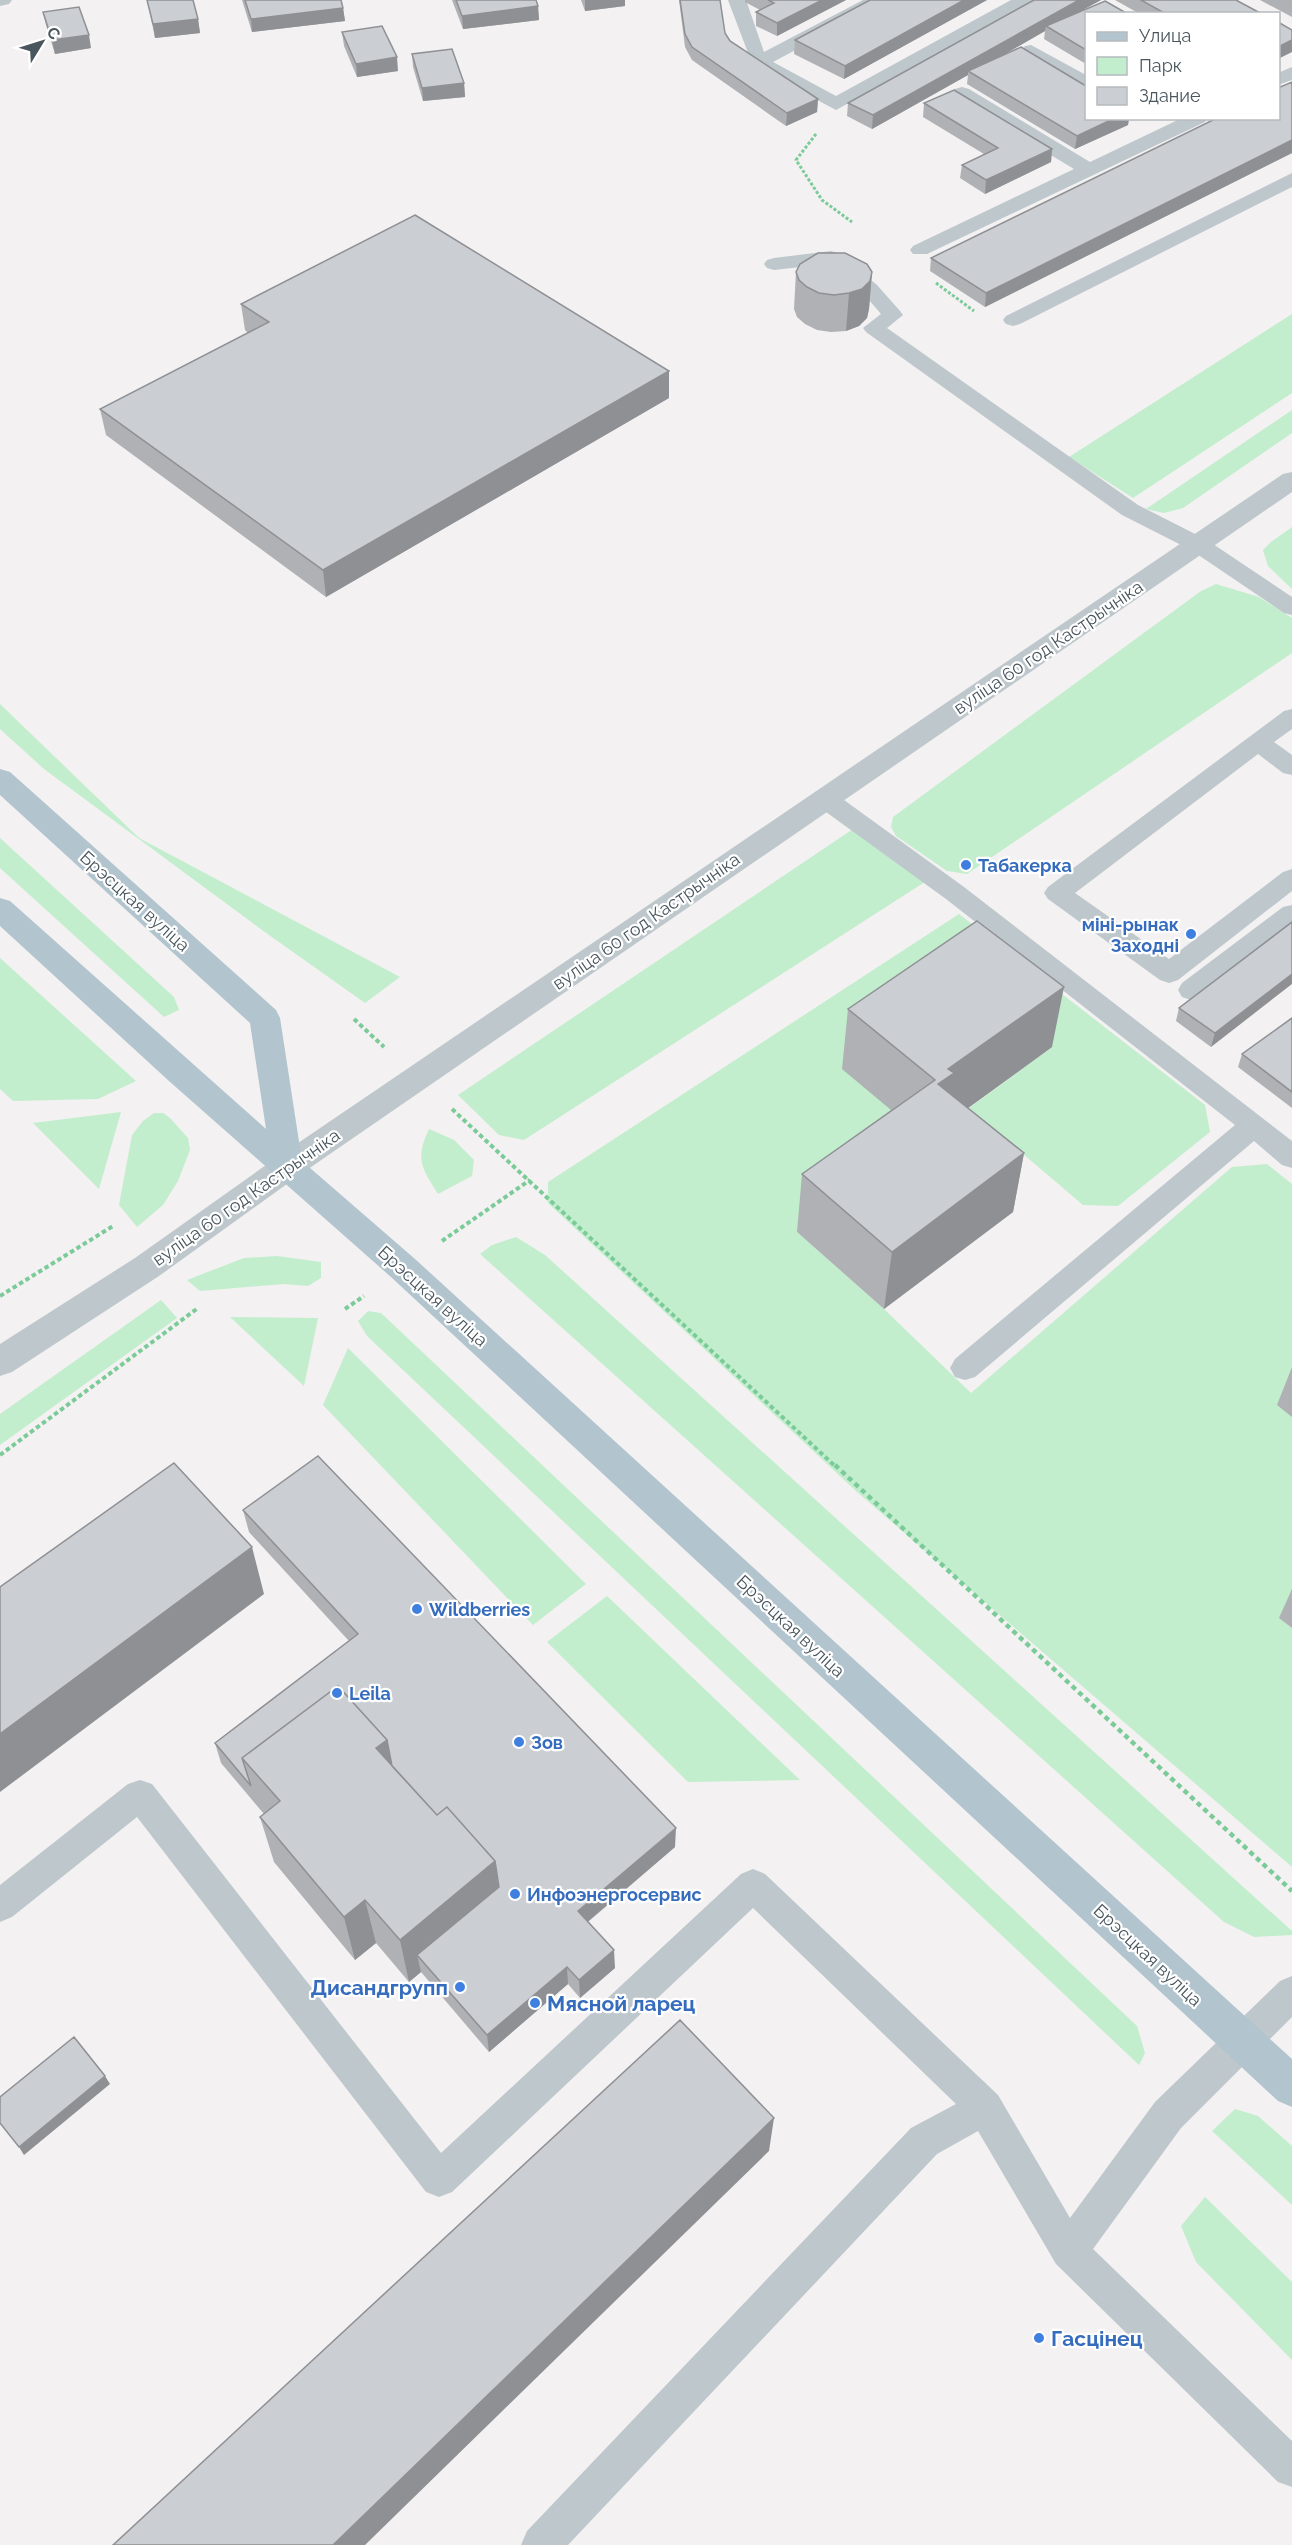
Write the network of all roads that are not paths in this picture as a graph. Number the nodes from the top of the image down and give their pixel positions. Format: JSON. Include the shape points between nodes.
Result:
{"nodes":[{"id":1,"x":737,"y":0,"type":"edge"},
{"id":2,"x":876,"y":0,"type":"edge"},
{"id":3,"x":1024,"y":0,"type":"edge"},
{"id":4,"x":1031,"y":50,"type":"edge"},
{"id":5,"x":759,"y":62,"type":"junction"},
{"id":6,"x":1085,"y":82,"type":"edge"},
{"id":7,"x":962,"y":93,"type":"edge"},
{"id":8,"x":1149,"y":120,"type":"edge"},
{"id":9,"x":1194,"y":120,"type":"edge"},
{"id":10,"x":1169,"y":132,"type":"junction"},
{"id":11,"x":1089,"y":170,"type":"junction"},
{"id":12,"x":1292,"y":179,"type":"edge"},
{"id":13,"x":920,"y":250,"type":"dead end"},
{"id":14,"x":774,"y":264,"type":"dead end"},
{"id":15,"x":1012,"y":320,"type":"road end"},
{"id":16,"x":1292,"y":480,"type":"edge"},
{"id":17,"x":1199,"y":545,"type":"junction"},
{"id":18,"x":1292,"y":608,"type":"edge"},
{"id":19,"x":1292,"y":717,"type":"edge"},
{"id":20,"x":1259,"y":743,"type":"junction"},
{"id":21,"x":1292,"y":767,"type":"edge"},
{"id":22,"x":0,"y":779,"type":"edge"},
{"id":23,"x":824,"y":798,"type":"junction"},
{"id":24,"x":1292,"y":878,"type":"edge"},
{"id":25,"x":0,"y":909,"type":"edge"},
{"id":26,"x":1292,"y":914,"type":"edge"},
{"id":27,"x":1191,"y":990,"type":"dead end"},
{"id":28,"x":1254,"y":1125,"type":"junction"},
{"id":29,"x":1292,"y":1157,"type":"edge"},
{"id":30,"x":287,"y":1167,"type":"junction"},
{"id":31,"x":0,"y":1362,"type":"edge"},
{"id":32,"x":965,"y":1368,"type":"dead end"},
{"id":33,"x":0,"y":1906,"type":"edge"},
{"id":34,"x":1292,"y":1994,"type":"edge"},
{"id":35,"x":1242,"y":2042,"type":"junction"},
{"id":36,"x":1292,"y":2087,"type":"edge"},
{"id":37,"x":985,"y":2108,"type":"junction"},
{"id":38,"x":1069,"y":2251,"type":"junction"},
{"id":39,"x":1292,"y":2468,"type":"edge"},
{"id":40,"x":541,"y":2545,"type":"edge"}],
"edges":[{"from":1,"to":5,"type":"lane"},
{"from":2,"to":5,"type":"lane"},
{"from":3,"to":5,"type":"lane","via":[[836,104]]},
{"from":4,"to":6,"type":"lane"},
{"from":7,"to":11,"type":"lane"},
{"from":8,"to":10,"type":"lane"},
{"from":9,"to":10,"type":"lane"},
{"from":10,"to":11,"type":"lane"},
{"from":11,"to":13,"type":"lane"},
{"from":12,"to":15,"type":"lane"},
{"from":14,"to":17,"type":"lane","via":[[831,257],[870,289],[893,315],[873,328],[1130,510]]},
{"from":16,"to":17,"type":"street","name":"вуліца 60 год Кастрычніка"},
{"from":17,"to":18,"type":"lane"},
{"from":17,"to":23,"type":"street","name":"вуліца 60 год Кастрычніка"},
{"from":19,"to":20,"type":"lane"},
{"from":20,"to":21,"type":"lane"},
{"from":20,"to":24,"type":"lane","via":[[1057,893],[1169,973]]},
{"from":22,"to":30,"type":"main road","name":"Брэсцкая вуліца","via":[[265,1018]]},
{"from":23,"to":28,"type":"lane","via":[[956,893]]},
{"from":23,"to":30,"type":"street","name":"вуліца 60 год Кастрычніка"},
{"from":25,"to":30,"type":"main road","name":"Брэсцкая вуліца"},
{"from":26,"to":27,"type":"lane"},
{"from":28,"to":29,"type":"lane"},
{"from":28,"to":32,"type":"lane"},
{"from":30,"to":31,"type":"street","name":"вуліца 60 год Кастрычніка","via":[[147,1267]]},
{"from":30,"to":35,"type":"main road","name":"Брэсцкая вуліца","via":[[397,1262]]},
{"from":33,"to":37,"type":"lane","via":[[140,1795],[439,2179],[753,1885]]},
{"from":34,"to":35,"type":"lane"},
{"from":35,"to":36,"type":"main road","name":"Брэсцкая вуліца"},
{"from":35,"to":38,"type":"lane","via":[[1168,2115]]},
{"from":37,"to":38,"type":"lane"},
{"from":37,"to":40,"type":"lane","via":[[924,2141]]},
{"from":38,"to":39,"type":"lane"}]}
